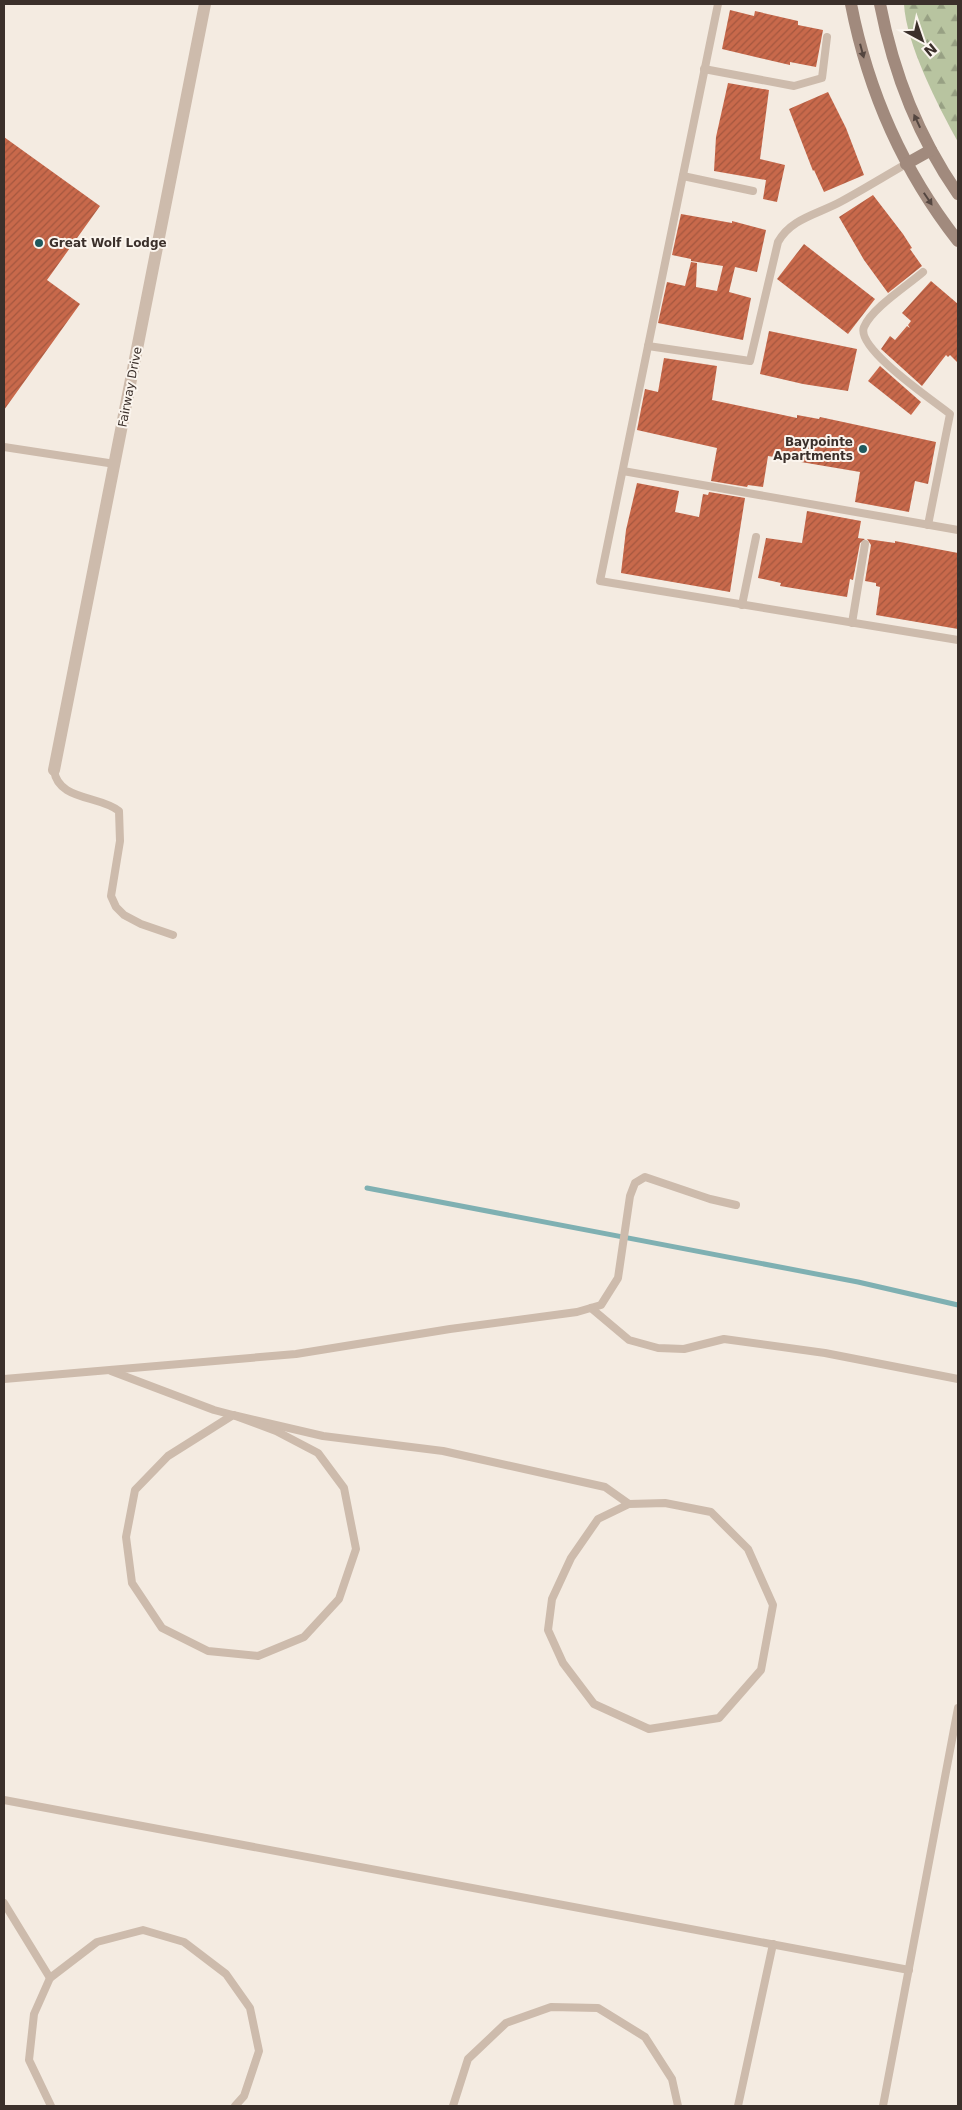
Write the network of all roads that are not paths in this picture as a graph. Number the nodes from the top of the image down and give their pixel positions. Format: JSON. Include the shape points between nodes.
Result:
{"nodes":[{"id":1,"x":205,"y":4,"type":"edge"},
{"id":2,"x":718,"y":4,"type":"edge"},
{"id":3,"x":852,"y":4,"type":"edge"},
{"id":4,"x":880,"y":4,"type":"edge"},
{"id":5,"x":827,"y":37,"type":"dead end"},
{"id":6,"x":704,"y":69,"type":"junction"},
{"id":7,"x":931,"y":150,"type":"junction"},
{"id":8,"x":906,"y":164,"type":"junction"},
{"id":9,"x":683,"y":176,"type":"junction"},
{"id":10,"x":753,"y":191,"type":"dead end"},
{"id":11,"x":958,"y":194,"type":"edge"},
{"id":12,"x":958,"y":241,"type":"edge"},
{"id":13,"x":923,"y":272,"type":"dead end"},
{"id":14,"x":648,"y":346,"type":"junction"},
{"id":15,"x":954,"y":415,"type":"edge"},
{"id":16,"x":4,"y":446,"type":"edge"},
{"id":17,"x":114,"y":464,"type":"junction"},
{"id":18,"x":623,"y":471,"type":"junction"},
{"id":19,"x":928,"y":525,"type":"junction"},
{"id":20,"x":958,"y":530,"type":"edge"},
{"id":21,"x":756,"y":537,"type":"dead end"},
{"id":22,"x":865,"y":544,"type":"dead end"},
{"id":23,"x":742,"y":605,"type":"junction"},
{"id":24,"x":852,"y":623,"type":"junction"},
{"id":25,"x":958,"y":640,"type":"edge"},
{"id":26,"x":54,"y":770,"type":"joint"},
{"id":27,"x":173,"y":935,"type":"dead end"},
{"id":28,"x":736,"y":1205,"type":"dead end"},
{"id":29,"x":591,"y":1308,"type":"junction"},
{"id":30,"x":111,"y":1371,"type":"junction"},
{"id":31,"x":4,"y":1378,"type":"edge"},
{"id":32,"x":958,"y":1379,"type":"edge"},
{"id":33,"x":233,"y":1415,"type":"junction"},
{"id":34,"x":629,"y":1504,"type":"junction"},
{"id":35,"x":958,"y":1708,"type":"edge"},
{"id":36,"x":4,"y":1800,"type":"edge"},
{"id":37,"x":4,"y":1903,"type":"edge"},
{"id":38,"x":773,"y":1944,"type":"junction"},
{"id":39,"x":909,"y":1970,"type":"junction"},
{"id":40,"x":50,"y":1978,"type":"junction"},
{"id":41,"x":51,"y":2106,"type":"edge"},
{"id":42,"x":235,"y":2106,"type":"edge"},
{"id":43,"x":453,"y":2106,"type":"edge"},
{"id":44,"x":678,"y":2106,"type":"edge"},
{"id":45,"x":738,"y":2106,"type":"edge"},
{"id":46,"x":883,"y":2106,"type":"edge"}],
"edges":[{"from":1,"to":17,"type":"street","name":"Fairway Drive"},
{"from":2,"to":6,"type":"lane"},
{"from":3,"to":8,"type":"street","one_way":true,"via":[[875,92]]},
{"from":7,"to":4,"type":"street","one_way":true,"via":[[901,83]]},
{"from":5,"to":6,"type":"lane","via":[[822,78],[794,86]]},
{"from":6,"to":9,"type":"lane"},
{"from":7,"to":8,"type":"street"},
{"from":7,"to":11,"type":"street"},
{"from":8,"to":12,"type":"street","one_way":true},
{"from":8,"to":14,"type":"lane","via":[[840,202],[793,224],[783,233],[778,242],[750,361]]},
{"from":9,"to":10,"type":"lane"},
{"from":9,"to":14,"type":"lane"},
{"from":13,"to":15,"type":"lane","via":[[873,314],[863,328],[864,337],[877,356]]},
{"from":14,"to":18,"type":"lane"},
{"from":15,"to":19,"type":"lane"},
{"from":16,"to":17,"type":"lane"},
{"from":17,"to":26,"type":"street","name":"Fairway Drive"},
{"from":18,"to":19,"type":"lane"},
{"from":18,"to":23,"type":"lane","via":[[600,581]]},
{"from":19,"to":20,"type":"lane"},
{"from":21,"to":23,"type":"lane"},
{"from":22,"to":24,"type":"lane"},
{"from":23,"to":24,"type":"lane"},
{"from":24,"to":25,"type":"lane"},
{"from":26,"to":27,"type":"lane","via":[[56,780],[65,790],[111,804],[119,811],[120,841],[111,896],[116,907],[140,924]]},
{"from":28,"to":29,"type":"lane","via":[[645,1177],[634,1183],[618,1278],[601,1305]]},
{"from":29,"to":30,"type":"lane","via":[[296,1354]]},
{"from":29,"to":32,"type":"lane","via":[[629,1340],[658,1348],[684,1349],[724,1339],[825,1353]]},
{"from":30,"to":31,"type":"lane"},
{"from":30,"to":33,"type":"lane"},
{"from":33,"to":33,"type":"lane","via":[[276,1431],[318,1453],[344,1488],[356,1549],[339,1599],[304,1637],[258,1656],[208,1651],[162,1628],[132,1583],[126,1538],[135,1490],[168,1456]]},
{"from":33,"to":34,"type":"lane","via":[[323,1436],[443,1451],[605,1487]]},
{"from":34,"to":34,"type":"lane","via":[[665,1503],[711,1512],[748,1549],[773,1605],[761,1670],[719,1718],[648,1729],[594,1704],[562,1663],[548,1630],[552,1599],[571,1558],[598,1519]]},
{"from":35,"to":39,"type":"lane"},
{"from":36,"to":38,"type":"lane"},
{"from":37,"to":40,"type":"lane"},
{"from":38,"to":39,"type":"lane"},
{"from":38,"to":45,"type":"lane"},
{"from":39,"to":46,"type":"lane"},
{"from":40,"to":41,"type":"lane","via":[[34,2014],[29,2060]]},
{"from":40,"to":42,"type":"lane","via":[[97,1942],[143,1930],[184,1942],[226,1974],[250,2008],[259,2051],[244,2096]]},
{"from":43,"to":44,"type":"lane","via":[[468,2059],[506,2023],[551,2008],[598,2008],[645,2036],[672,2079]]}]}
